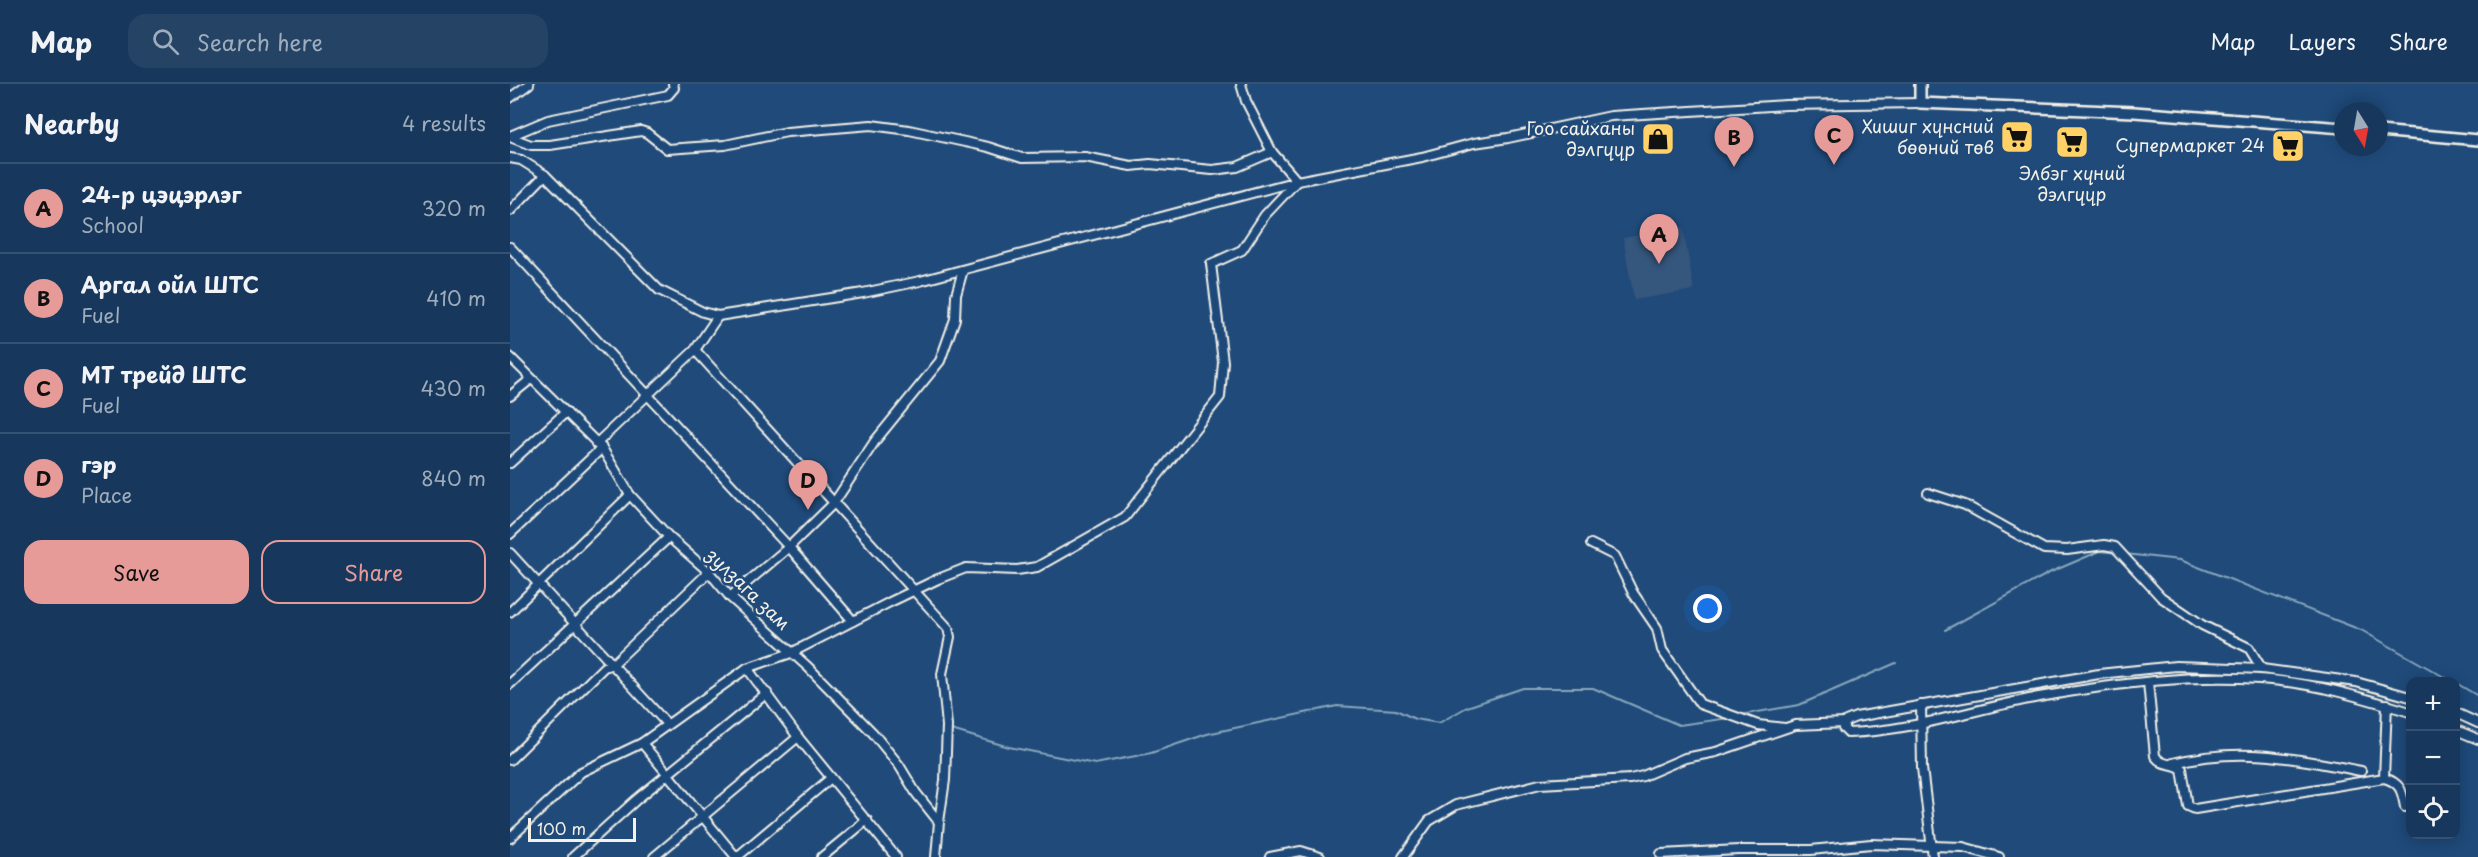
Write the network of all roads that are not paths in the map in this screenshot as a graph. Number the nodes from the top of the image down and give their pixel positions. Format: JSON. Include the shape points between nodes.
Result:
{"nodes":[{"id":1,"x":529,"y":84,"type":"edge"},
{"id":2,"x":673,"y":84,"type":"edge"},
{"id":3,"x":1242,"y":84,"type":"edge"},
{"id":4,"x":1920,"y":84,"type":"edge"},
{"id":5,"x":510,"y":98,"type":"edge"},
{"id":6,"x":1920,"y":103,"type":"junction"},
{"id":7,"x":2334,"y":127,"type":"edge"},
{"id":8,"x":2388,"y":132,"type":"edge"},
{"id":9,"x":510,"y":136,"type":"edge"},
{"id":10,"x":2478,"y":140,"type":"edge"},
{"id":11,"x":1272,"y":152,"type":"junction"},
{"id":12,"x":510,"y":158,"type":"edge"},
{"id":13,"x":545,"y":175,"type":"junction"},
{"id":14,"x":1298,"y":181,"type":"junction"},
{"id":15,"x":510,"y":211,"type":"edge"},
{"id":16,"x":510,"y":248,"type":"edge"},
{"id":17,"x":963,"y":270,"type":"junction"},
{"id":18,"x":718,"y":316,"type":"junction"},
{"id":19,"x":695,"y":350,"type":"junction"},
{"id":20,"x":510,"y":357,"type":"edge"},
{"id":21,"x":531,"y":380,"type":"junction"},
{"id":22,"x":648,"y":395,"type":"junction"},
{"id":23,"x":510,"y":396,"type":"edge"},
{"id":24,"x":566,"y":412,"type":"junction"},
{"id":25,"x":599,"y":446,"type":"junction"},
{"id":26,"x":510,"y":463,"type":"edge"},
{"id":27,"x":1928,"y":494,"type":"dead end"},
{"id":28,"x":630,"y":495,"type":"junction"},
{"id":29,"x":834,"y":503,"type":"junction"},
{"id":30,"x":510,"y":534,"type":"edge"},
{"id":31,"x":669,"y":537,"type":"junction"},
{"id":32,"x":1591,"y":544,"type":"dead end"},
{"id":33,"x":789,"y":547,"type":"junction"},
{"id":34,"x":510,"y":554,"type":"edge"},
{"id":35,"x":709,"y":572,"type":"junction"},
{"id":36,"x":539,"y":585,"type":"junction"},
{"id":37,"x":914,"y":590,"type":"junction"},
{"id":38,"x":730,"y":597,"type":"junction"},
{"id":39,"x":510,"y":612,"type":"edge"},
{"id":40,"x":853,"y":621,"type":"junction"},
{"id":41,"x":576,"y":625,"type":"junction"},
{"id":42,"x":791,"y":653,"type":"junction"},
{"id":43,"x":613,"y":664,"type":"junction"},
{"id":44,"x":747,"y":668,"type":"junction"},
{"id":45,"x":2262,"y":669,"type":"junction"},
{"id":46,"x":2148,"y":682,"type":"junction"},
{"id":47,"x":510,"y":684,"type":"edge"},
{"id":48,"x":767,"y":693,"type":"junction"},
{"id":49,"x":2406,"y":696,"type":"edge"},
{"id":50,"x":2387,"y":704,"type":"junction"},
{"id":51,"x":1921,"y":705,"type":"junction"},
{"id":52,"x":2406,"y":711,"type":"edge"},
{"id":53,"x":2460,"y":715,"type":"edge"},
{"id":54,"x":1845,"y":723,"type":"junction"},
{"id":55,"x":2478,"y":723,"type":"edge"},
{"id":56,"x":668,"y":724,"type":"junction"},
{"id":57,"x":1920,"y":725,"type":"junction"},
{"id":58,"x":1786,"y":729,"type":"junction"},
{"id":59,"x":2458,"y":731,"type":"edge"},
{"id":60,"x":798,"y":737,"type":"junction"},
{"id":61,"x":2478,"y":739,"type":"edge"},
{"id":62,"x":642,"y":743,"type":"junction"},
{"id":63,"x":510,"y":760,"type":"edge"},
{"id":64,"x":2166,"y":765,"type":"junction"},
{"id":65,"x":2361,"y":771,"type":"dead end"},
{"id":66,"x":670,"y":775,"type":"junction"},
{"id":67,"x":831,"y":778,"type":"junction"},
{"id":68,"x":2384,"y":778,"type":"junction"},
{"id":69,"x":2405,"y":807,"type":"dead end"},
{"id":70,"x":702,"y":818,"type":"junction"},
{"id":71,"x":867,"y":820,"type":"junction"},
{"id":72,"x":939,"y":822,"type":"junction"},
{"id":73,"x":510,"y":838,"type":"edge"},
{"id":74,"x":1931,"y":847,"type":"junction"},
{"id":75,"x":1661,"y":854,"type":"dead end"},
{"id":76,"x":573,"y":857,"type":"edge"},
{"id":77,"x":654,"y":857,"type":"edge"},
{"id":78,"x":737,"y":857,"type":"edge"},
{"id":79,"x":822,"y":857,"type":"edge"},
{"id":80,"x":896,"y":857,"type":"edge"},
{"id":81,"x":936,"y":857,"type":"edge"},
{"id":82,"x":1270,"y":857,"type":"edge"},
{"id":83,"x":1320,"y":857,"type":"edge"},
{"id":84,"x":1403,"y":857,"type":"edge"},
{"id":85,"x":1933,"y":857,"type":"edge"},
{"id":86,"x":1999,"y":857,"type":"edge"}],
"edges":[{"from":1,"to":5,"type":"street"},
{"from":2,"to":9,"type":"street","via":[[668,95],[548,120]]},
{"from":3,"to":11,"type":"street","via":[[1246,101]]},
{"from":4,"to":6,"type":"street"},
{"from":6,"to":7,"type":"street","via":[[2134,112]]},
{"from":6,"to":14,"type":"street","via":[[1786,105],[1611,116]]},
{"from":8,"to":10,"type":"street"},
{"from":9,"to":11,"type":"street","via":[[531,145],[549,145],[641,131],[667,149],[724,145],[787,132],[887,126],[1022,158],[1085,157],[1131,166],[1212,170],[1237,167]]},
{"from":11,"to":14,"type":"street"},
{"from":12,"to":13,"type":"street","via":[[521,160]]},
{"from":13,"to":15,"type":"street"},
{"from":13,"to":18,"type":"street","via":[[658,290]]},
{"from":14,"to":17,"type":"street"},
{"from":14,"to":37,"type":"street","via":[[1265,215],[1242,250],[1211,264],[1223,362],[1220,397],[1125,517],[1037,567],[966,568]]},
{"from":16,"to":22,"type":"street"},
{"from":17,"to":18,"type":"street","via":[[863,293]]},
{"from":17,"to":29,"type":"street","via":[[955,320],[940,361],[875,441]]},
{"from":18,"to":19,"type":"street"},
{"from":19,"to":22,"type":"street"},
{"from":19,"to":29,"type":"street"},
{"from":20,"to":21,"type":"street","name":"зулзага зам"},
{"from":21,"to":23,"type":"street"},
{"from":21,"to":24,"type":"street","name":"зулзага зам"},
{"from":22,"to":25,"type":"street"},
{"from":22,"to":33,"type":"street"},
{"from":24,"to":25,"type":"street","name":"зулзага зам"},
{"from":24,"to":26,"type":"street"},
{"from":25,"to":28,"type":"street","name":"зулзага зам"},
{"from":25,"to":30,"type":"street"},
{"from":27,"to":45,"type":"street","via":[[1965,505],[2044,549],[2115,547],[2161,597],[2202,625],[2249,648]]},
{"from":28,"to":31,"type":"street","name":"зулзага зам"},
{"from":28,"to":36,"type":"street"},
{"from":29,"to":33,"type":"street"},
{"from":29,"to":37,"type":"street"},
{"from":31,"to":35,"type":"street","name":"зулзага зам"},
{"from":31,"to":41,"type":"street"},
{"from":32,"to":58,"type":"street","via":[[1615,556],[1633,593],[1657,628],[1662,650],[1700,704],[1758,725]]},
{"from":33,"to":38,"type":"street"},
{"from":33,"to":40,"type":"street"},
{"from":34,"to":36,"type":"street"},
{"from":35,"to":38,"type":"street","name":"зулзага зам"},
{"from":35,"to":43,"type":"street"},
{"from":36,"to":39,"type":"street"},
{"from":36,"to":41,"type":"street"},
{"from":37,"to":40,"type":"street"},
{"from":37,"to":72,"type":"street","via":[[942,618],[950,637],[942,674],[945,780]]},
{"from":38,"to":42,"type":"street","name":"зулзага зам"},
{"from":40,"to":42,"type":"street"},
{"from":41,"to":43,"type":"street"},
{"from":41,"to":47,"type":"street"},
{"from":42,"to":44,"type":"street"},
{"from":42,"to":72,"type":"street","name":"зулзага зам","via":[[873,733]]},
{"from":43,"to":56,"type":"street"},
{"from":43,"to":63,"type":"street","via":[[603,667]]},
{"from":44,"to":48,"type":"street"},
{"from":44,"to":56,"type":"street"},
{"from":45,"to":49,"type":"street","via":[[2356,682]]},
{"from":45,"to":51,"type":"street","via":[[2176,666],[2099,674]]},
{"from":46,"to":50,"type":"street","via":[[2259,679],[2342,691]]},
{"from":46,"to":57,"type":"street","via":[[2044,696]]},
{"from":46,"to":64,"type":"street","via":[[2155,756]]},
{"from":48,"to":60,"type":"street"},
{"from":48,"to":66,"type":"street"},
{"from":50,"to":52,"type":"street"},
{"from":50,"to":68,"type":"street"},
{"from":51,"to":54,"type":"street","via":[[1856,717]]},
{"from":51,"to":57,"type":"street"},
{"from":53,"to":55,"type":"street"},
{"from":54,"to":57,"type":"street","via":[[1843,728],[1848,733]]},
{"from":54,"to":58,"type":"street","via":[[1795,725]]},
{"from":56,"to":62,"type":"street"},
{"from":57,"to":74,"type":"street"},
{"from":58,"to":84,"type":"street","via":[[1684,758],[1630,779],[1540,784],[1456,805],[1430,821]]},
{"from":59,"to":61,"type":"street"},
{"from":60,"to":67,"type":"street"},
{"from":60,"to":70,"type":"street"},
{"from":62,"to":66,"type":"street"},
{"from":62,"to":73,"type":"street","via":[[581,772]]},
{"from":64,"to":65,"type":"street","via":[[2198,757],[2272,754]]},
{"from":64,"to":68,"type":"street","via":[[2182,769],[2188,806],[2195,809]]},
{"from":66,"to":70,"type":"street"},
{"from":66,"to":76,"type":"street"},
{"from":67,"to":71,"type":"street"},
{"from":67,"to":78,"type":"street"},
{"from":68,"to":69,"type":"street","via":[[2398,783]]},
{"from":70,"to":77,"type":"street"},
{"from":70,"to":78,"type":"street"},
{"from":71,"to":79,"type":"street"},
{"from":71,"to":80,"type":"street"},
{"from":72,"to":81,"type":"street"},
{"from":74,"to":75,"type":"street","via":[[1871,844],[1811,850]]},
{"from":74,"to":85,"type":"street"},
{"from":74,"to":86,"type":"street","via":[[1963,848]]},
{"from":82,"to":83,"type":"street","via":[[1301,851]]}]}
